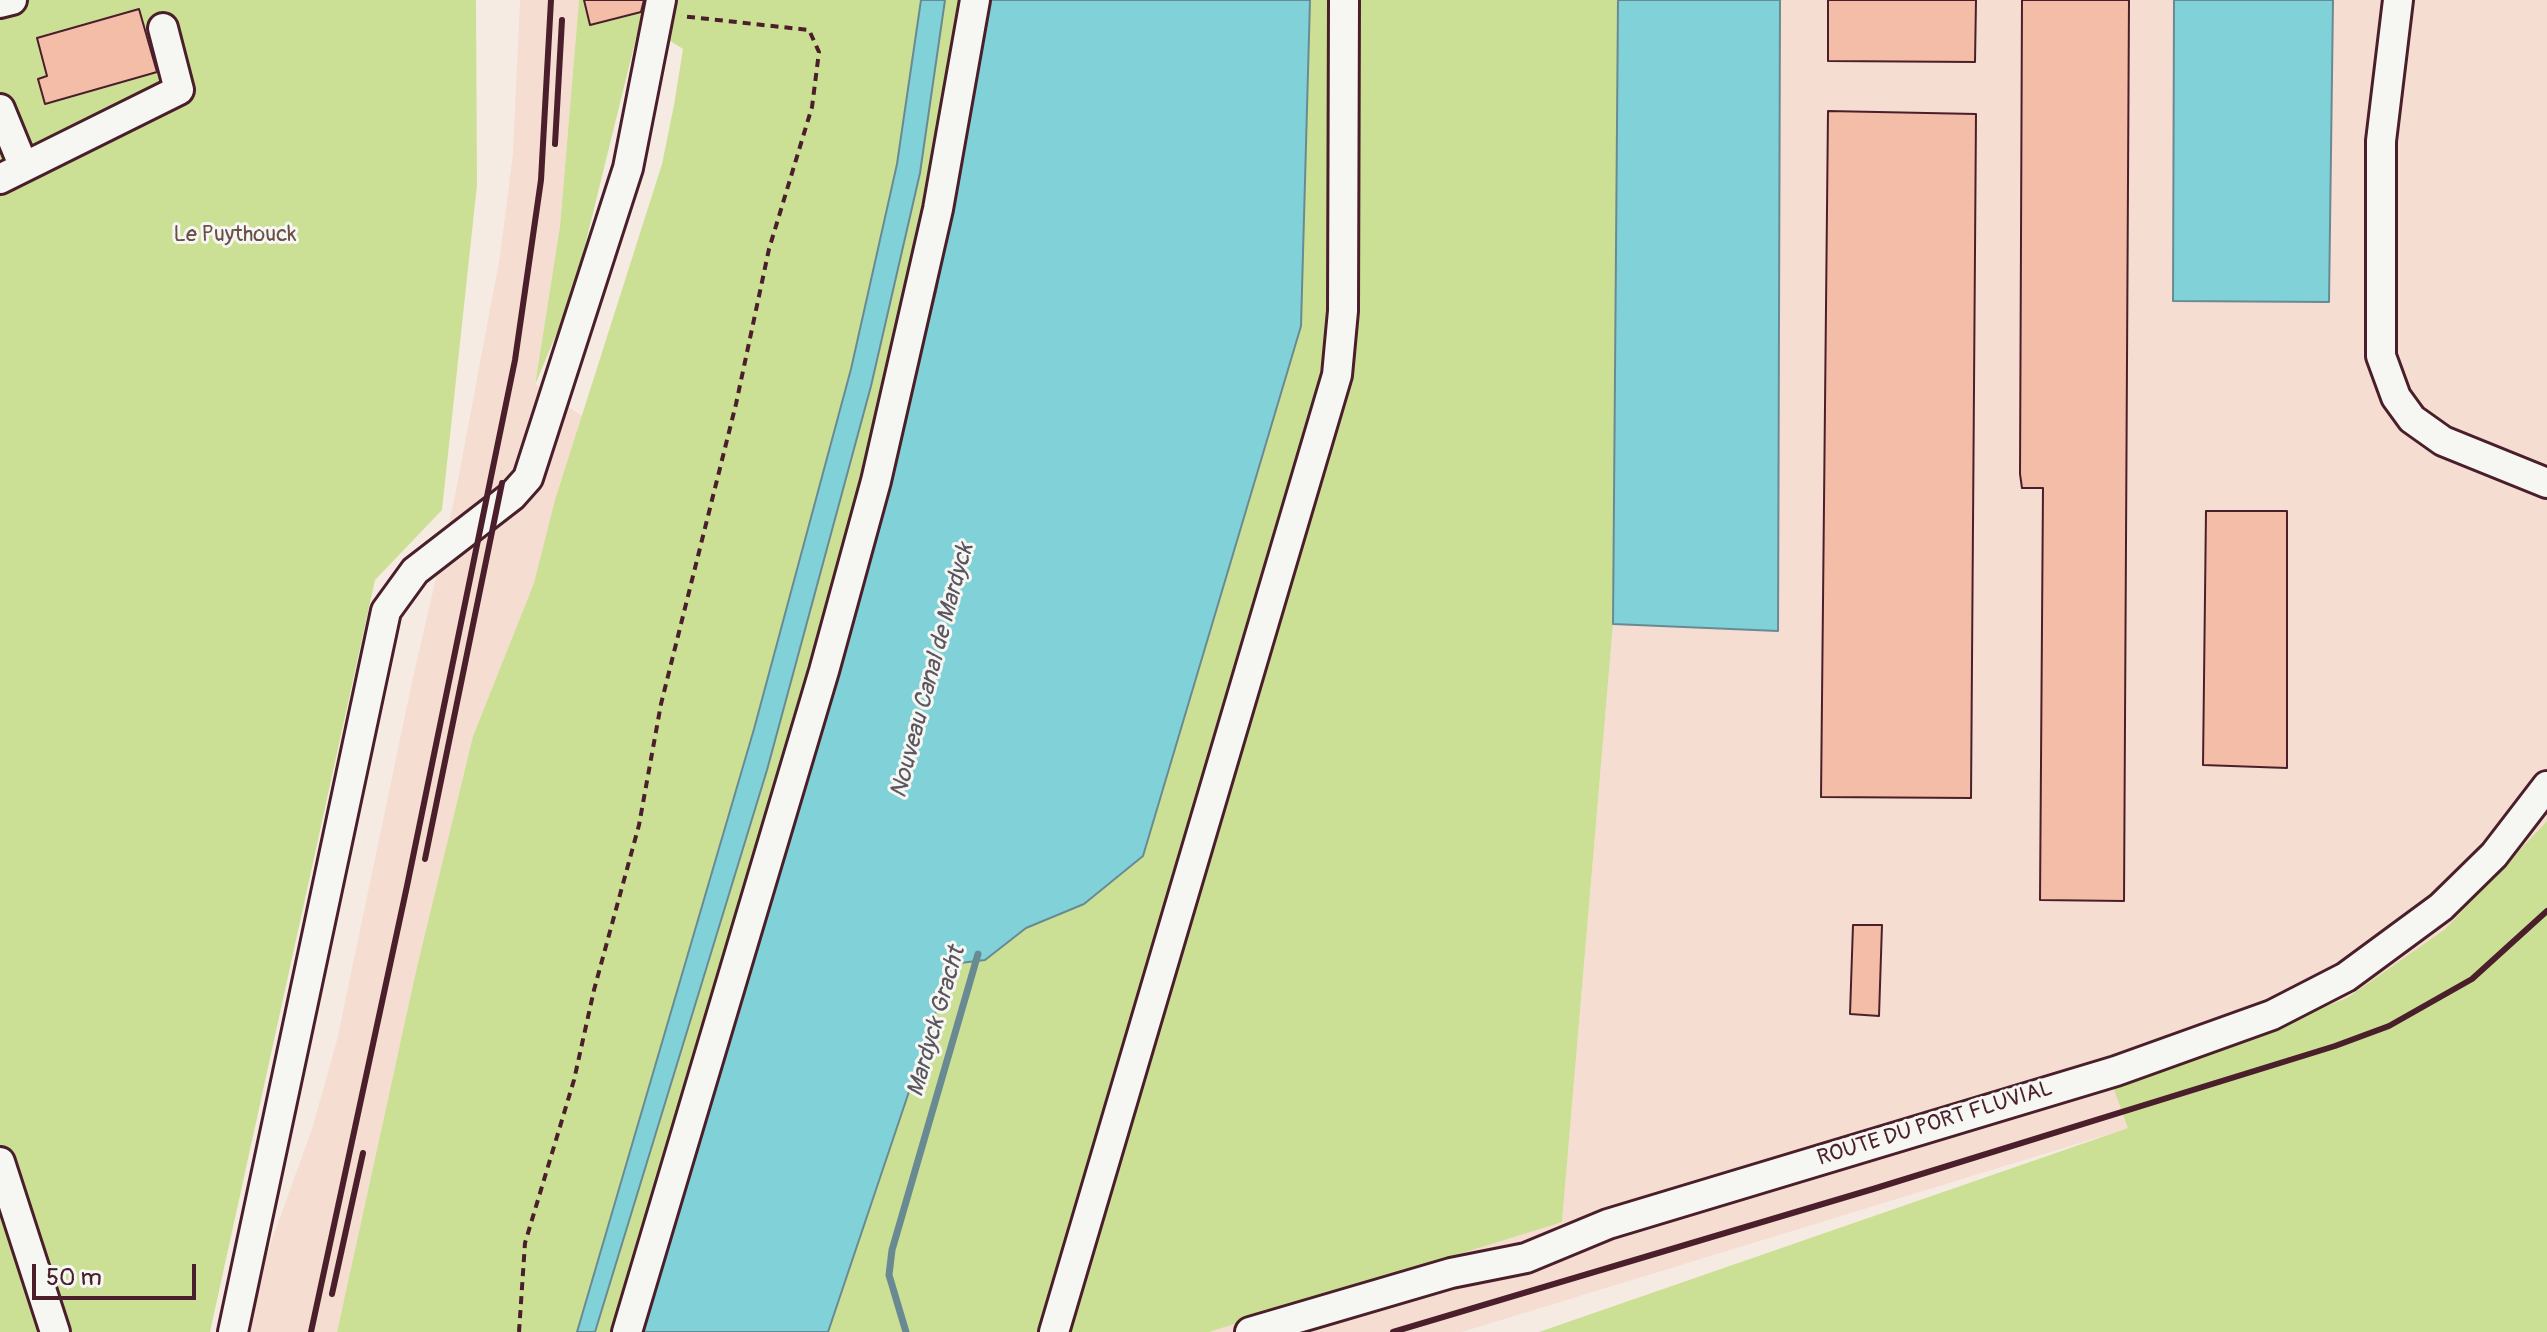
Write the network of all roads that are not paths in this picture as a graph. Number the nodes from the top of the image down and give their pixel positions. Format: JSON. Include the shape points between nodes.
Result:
{"nodes":[{"id":1,"x":12,"y":0,"type":"edge"},
{"id":2,"x":975,"y":0,"type":"edge"},
{"id":3,"x":1344,"y":0,"type":"edge"},
{"id":4,"x":2398,"y":0,"type":"edge"},
{"id":5,"x":0,"y":3,"type":"edge"},
{"id":6,"x":660,"y":7,"type":"edge"},
{"id":7,"x":163,"y":28,"type":"dead end"},
{"id":8,"x":0,"y":109,"type":"edge"},
{"id":9,"x":12,"y":172,"type":"edge"},
{"id":10,"x":2547,"y":483,"type":"edge"},
{"id":11,"x":2547,"y":786,"type":"edge"},
{"id":12,"x":0,"y":1162,"type":"edge"},
{"id":13,"x":55,"y":1332,"type":"edge"},
{"id":14,"x":233,"y":1332,"type":"edge"},
{"id":15,"x":627,"y":1332,"type":"edge"},
{"id":16,"x":1054,"y":1332,"type":"edge"},
{"id":17,"x":1250,"y":1332,"type":"edge"}],
"edges":[{"from":1,"to":5,"type":"street"},
{"from":2,"to":15,"type":"street","via":[[938,209],[876,481]]},
{"from":3,"to":16,"type":"street","via":[[1343,311],[1337,375]]},
{"from":4,"to":10,"type":"street","via":[[2381,141],[2381,356],[2396,397],[2412,419],[2443,441]]},
{"from":6,"to":14,"type":"street","via":[[628,168],[528,478],[415,571],[386,611]]},
{"from":7,"to":9,"type":"street","via":[[179,90]]},
{"from":8,"to":9,"type":"street"},
{"from":11,"to":17,"type":"street","name":"ROUTE DU PORT FLUVIAL","via":[[2494,855],[2441,907],[2346,977],[2272,1015],[2128,1067],[1625,1219],[1526,1258],[1451,1273]]},
{"from":12,"to":13,"type":"street"}]}
